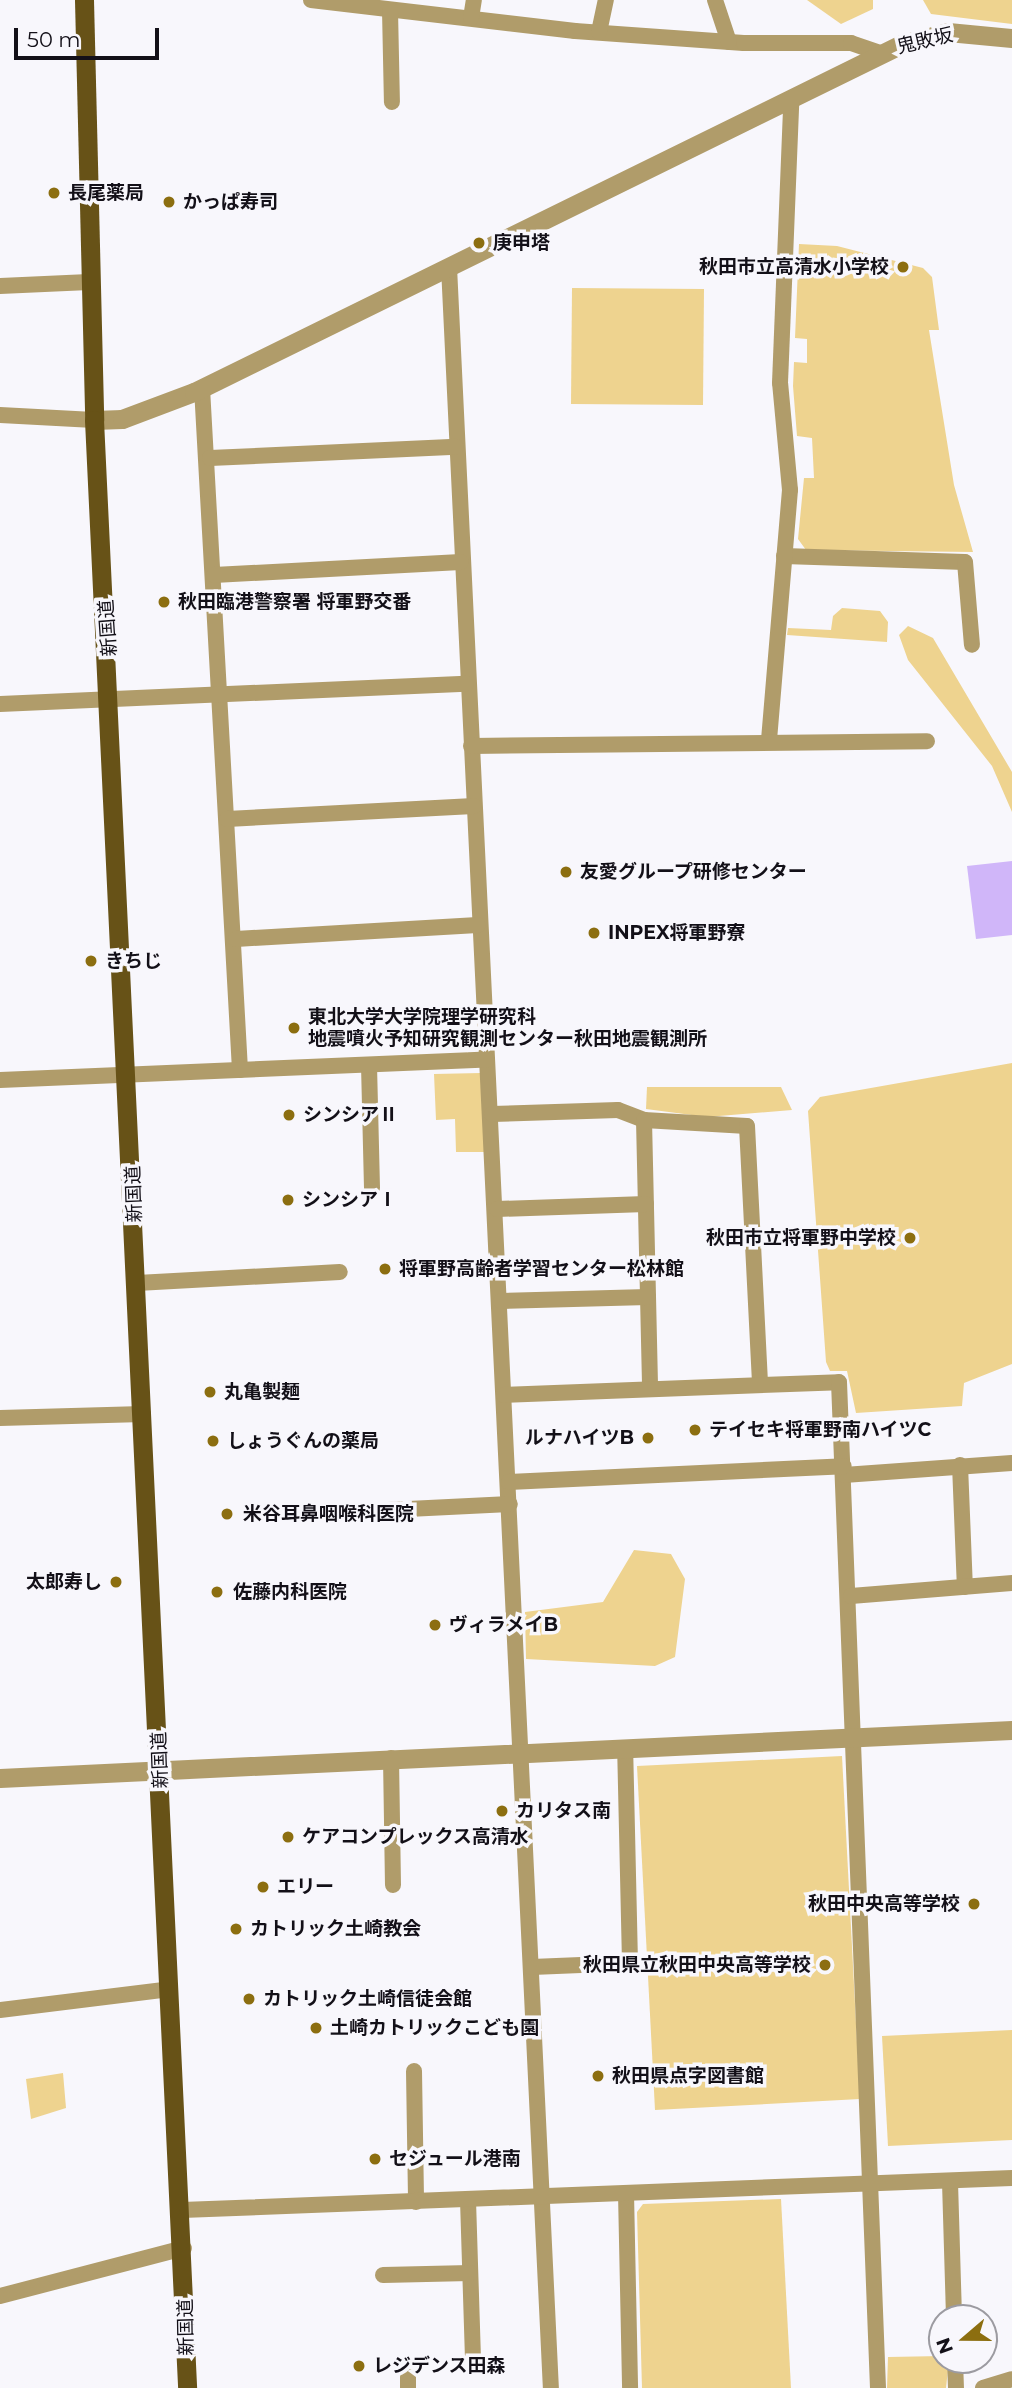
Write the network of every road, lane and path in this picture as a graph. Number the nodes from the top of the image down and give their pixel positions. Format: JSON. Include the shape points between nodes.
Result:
{"nodes":[{"id":1,"x":84,"y":0,"type":"edge"},
{"id":2,"x":311,"y":0,"type":"edge"},
{"id":3,"x":474,"y":0,"type":"edge"},
{"id":4,"x":606,"y":0,"type":"edge"},
{"id":5,"x":715,"y":0,"type":"edge"},
{"id":6,"x":390,"y":10,"type":"junction"},
{"id":7,"x":471,"y":18,"type":"junction"},
{"id":8,"x":599,"y":32,"type":"junction"},
{"id":9,"x":1012,"y":38,"type":"edge"},
{"id":10,"x":729,"y":42,"type":"junction"},
{"id":11,"x":880,"y":53,"type":"junction"},
{"id":12,"x":392,"y":102,"type":"dead end"},
{"id":13,"x":791,"y":104,"type":"junction"},
{"id":14,"x":449,"y":267,"type":"junction"},
{"id":15,"x":89,"y":282,"type":"junction"},
{"id":16,"x":0,"y":286,"type":"edge"},
{"id":17,"x":202,"y":388,"type":"junction"},
{"id":18,"x":0,"y":415,"type":"edge"},
{"id":19,"x":94,"y":420,"type":"junction"},
{"id":20,"x":456,"y":447,"type":"junction"},
{"id":21,"x":210,"y":458,"type":"junction"},
{"id":22,"x":784,"y":556,"type":"junction"},
{"id":23,"x":461,"y":562,"type":"junction"},
{"id":24,"x":214,"y":575,"type":"junction"},
{"id":25,"x":972,"y":645,"type":"dead end"},
{"id":26,"x":466,"y":684,"type":"junction"},
{"id":27,"x":219,"y":696,"type":"junction"},
{"id":28,"x":112,"y":698,"type":"junction"},
{"id":29,"x":0,"y":704,"type":"edge"},
{"id":30,"x":769,"y":740,"type":"junction"},
{"id":31,"x":926,"y":741,"type":"dead end"},
{"id":32,"x":471,"y":746,"type":"junction"},
{"id":33,"x":474,"y":806,"type":"junction"},
{"id":34,"x":227,"y":819,"type":"junction"},
{"id":35,"x":478,"y":925,"type":"junction"},
{"id":36,"x":236,"y":939,"type":"junction"},
{"id":37,"x":487,"y":1060,"type":"junction"},
{"id":38,"x":369,"y":1065,"type":"junction"},
{"id":39,"x":240,"y":1070,"type":"junction"},
{"id":40,"x":129,"y":1074,"type":"junction"},
{"id":41,"x":0,"y":1080,"type":"edge"},
{"id":42,"x":492,"y":1114,"type":"junction"},
{"id":43,"x":644,"y":1120,"type":"junction"},
{"id":44,"x":372,"y":1188,"type":"dead end"},
{"id":45,"x":646,"y":1204,"type":"junction"},
{"id":46,"x":497,"y":1209,"type":"junction"},
{"id":47,"x":340,"y":1272,"type":"dead end"},
{"id":48,"x":137,"y":1283,"type":"junction"},
{"id":49,"x":648,"y":1297,"type":"junction"},
{"id":50,"x":501,"y":1301,"type":"junction"},
{"id":51,"x":760,"y":1384,"type":"junction"},
{"id":52,"x":650,"y":1389,"type":"junction"},
{"id":53,"x":504,"y":1395,"type":"junction"},
{"id":54,"x":143,"y":1414,"type":"junction"},
{"id":55,"x":0,"y":1418,"type":"edge"},
{"id":56,"x":1012,"y":1463,"type":"edge"},
{"id":57,"x":960,"y":1465,"type":"junction"},
{"id":58,"x":844,"y":1471,"type":"junction"},
{"id":59,"x":509,"y":1482,"type":"junction"},
{"id":60,"x":510,"y":1504,"type":"junction"},
{"id":61,"x":347,"y":1512,"type":"dead end"},
{"id":62,"x":1012,"y":1583,"type":"edge"},
{"id":63,"x":965,"y":1587,"type":"junction"},
{"id":64,"x":851,"y":1596,"type":"junction"},
{"id":65,"x":1012,"y":1730,"type":"edge"},
{"id":66,"x":852,"y":1738,"type":"junction"},
{"id":67,"x":625,"y":1748,"type":"junction"},
{"id":68,"x":525,"y":1753,"type":"junction"},
{"id":69,"x":391,"y":1758,"type":"junction"},
{"id":70,"x":160,"y":1770,"type":"junction"},
{"id":71,"x":0,"y":1778,"type":"edge"},
{"id":72,"x":393,"y":1885,"type":"dead end"},
{"id":73,"x":532,"y":1967,"type":"junction"},
{"id":74,"x":170,"y":1989,"type":"junction"},
{"id":75,"x":0,"y":2010,"type":"edge"},
{"id":76,"x":414,"y":2071,"type":"dead end"},
{"id":77,"x":1012,"y":2178,"type":"edge"},
{"id":78,"x":950,"y":2182,"type":"junction"},
{"id":79,"x":873,"y":2184,"type":"junction"},
{"id":80,"x":626,"y":2193,"type":"junction"},
{"id":81,"x":541,"y":2197,"type":"junction"},
{"id":82,"x":468,"y":2200,"type":"junction"},
{"id":83,"x":416,"y":2202,"type":"junction"},
{"id":84,"x":182,"y":2210,"type":"junction"},
{"id":85,"x":184,"y":2248,"type":"junction"},
{"id":86,"x":470,"y":2273,"type":"junction"},
{"id":87,"x":383,"y":2275,"type":"dead end"},
{"id":88,"x":0,"y":2296,"type":"edge"},
{"id":89,"x":954,"y":2304,"type":"edge"},
{"id":90,"x":473,"y":2358,"type":"dead end"},
{"id":91,"x":1012,"y":2379,"type":"edge"},
{"id":92,"x":187,"y":2388,"type":"edge"},
{"id":93,"x":551,"y":2388,"type":"edge"},
{"id":94,"x":630,"y":2388,"type":"edge"},
{"id":95,"x":878,"y":2388,"type":"edge"},
{"id":96,"x":985,"y":2388,"type":"edge"}],
"edges":[{"from":1,"to":15,"type":"main road","name":"新国道"},
{"from":2,"to":6,"type":"street"},
{"from":3,"to":7,"type":"street"},
{"from":4,"to":8,"type":"street"},
{"from":5,"to":10,"type":"street"},
{"from":6,"to":7,"type":"street"},
{"from":6,"to":12,"type":"street"},
{"from":7,"to":8,"type":"street"},
{"from":8,"to":10,"type":"street"},
{"from":9,"to":11,"type":"street","name":"鬼敗坂","via":[[948,32]]},
{"from":10,"to":11,"type":"street","via":[[851,43]]},
{"from":11,"to":13,"type":"street","name":"鬼敗坂"},
{"from":13,"to":14,"type":"street","name":"鬼敗坂"},
{"from":13,"to":22,"type":"street","via":[[780,383],[790,490]]},
{"from":14,"to":17,"type":"street","name":"鬼敗坂"},
{"from":14,"to":20,"type":"street"},
{"from":15,"to":16,"type":"street"},
{"from":15,"to":19,"type":"main road","name":"新国道"},
{"from":17,"to":19,"type":"street","name":"鬼敗坂","via":[[121,419]]},
{"from":17,"to":21,"type":"street"},
{"from":18,"to":19,"type":"street"},
{"from":19,"to":28,"type":"main road","name":"新国道"},
{"from":20,"to":21,"type":"street"},
{"from":20,"to":23,"type":"street"},
{"from":21,"to":24,"type":"street"},
{"from":22,"to":25,"type":"street","via":[[965,562]]},
{"from":22,"to":30,"type":"street"},
{"from":23,"to":24,"type":"street"},
{"from":23,"to":26,"type":"street"},
{"from":24,"to":27,"type":"street"},
{"from":26,"to":27,"type":"street"},
{"from":26,"to":32,"type":"street"},
{"from":27,"to":28,"type":"street"},
{"from":27,"to":34,"type":"street"},
{"from":28,"to":29,"type":"street"},
{"from":28,"to":40,"type":"main road","name":"新国道"},
{"from":30,"to":31,"type":"street"},
{"from":30,"to":32,"type":"street"},
{"from":32,"to":33,"type":"street"},
{"from":33,"to":34,"type":"street"},
{"from":33,"to":35,"type":"street"},
{"from":34,"to":36,"type":"street"},
{"from":35,"to":36,"type":"street"},
{"from":35,"to":37,"type":"street"},
{"from":36,"to":39,"type":"street"},
{"from":37,"to":38,"type":"street"},
{"from":37,"to":42,"type":"street"},
{"from":38,"to":39,"type":"street"},
{"from":38,"to":44,"type":"street"},
{"from":39,"to":40,"type":"street"},
{"from":40,"to":41,"type":"street"},
{"from":40,"to":48,"type":"main road","name":"新国道"},
{"from":42,"to":43,"type":"street","via":[[618,1110]]},
{"from":42,"to":46,"type":"street"},
{"from":43,"to":45,"type":"street"},
{"from":43,"to":51,"type":"street","via":[[747,1126]]},
{"from":45,"to":46,"type":"street"},
{"from":45,"to":49,"type":"street"},
{"from":46,"to":50,"type":"street"},
{"from":47,"to":48,"type":"street"},
{"from":48,"to":54,"type":"main road","name":"新国道"},
{"from":49,"to":50,"type":"street"},
{"from":49,"to":52,"type":"street"},
{"from":50,"to":53,"type":"street"},
{"from":51,"to":52,"type":"street"},
{"from":51,"to":58,"type":"street","via":[[839,1382]]},
{"from":52,"to":53,"type":"street"},
{"from":53,"to":59,"type":"street"},
{"from":54,"to":55,"type":"street"},
{"from":54,"to":70,"type":"main road","name":"新国道"},
{"from":56,"to":57,"type":"street"},
{"from":57,"to":58,"type":"street"},
{"from":57,"to":63,"type":"street"},
{"from":58,"to":59,"type":"street"},
{"from":58,"to":64,"type":"street"},
{"from":59,"to":60,"type":"street"},
{"from":60,"to":61,"type":"street"},
{"from":60,"to":68,"type":"street"},
{"from":62,"to":63,"type":"street"},
{"from":63,"to":64,"type":"street"},
{"from":64,"to":66,"type":"street"},
{"from":65,"to":66,"type":"street"},
{"from":66,"to":67,"type":"street"},
{"from":66,"to":79,"type":"street"},
{"from":67,"to":68,"type":"street"},
{"from":67,"to":73,"type":"street","via":[[630,1963]]},
{"from":68,"to":69,"type":"street"},
{"from":68,"to":73,"type":"street"},
{"from":69,"to":70,"type":"street"},
{"from":69,"to":72,"type":"street"},
{"from":70,"to":71,"type":"street"},
{"from":70,"to":74,"type":"main road","name":"新国道"},
{"from":73,"to":81,"type":"street"},
{"from":74,"to":75,"type":"street"},
{"from":74,"to":84,"type":"main road","name":"新国道"},
{"from":76,"to":83,"type":"street"},
{"from":77,"to":78,"type":"street"},
{"from":78,"to":79,"type":"street"},
{"from":78,"to":89,"type":"street"},
{"from":79,"to":80,"type":"street"},
{"from":79,"to":95,"type":"street"},
{"from":80,"to":81,"type":"street"},
{"from":80,"to":94,"type":"street"},
{"from":81,"to":82,"type":"street"},
{"from":81,"to":93,"type":"street"},
{"from":82,"to":83,"type":"street"},
{"from":82,"to":86,"type":"street"},
{"from":83,"to":84,"type":"street"},
{"from":84,"to":85,"type":"main road","name":"新国道"},
{"from":85,"to":88,"type":"street"},
{"from":85,"to":92,"type":"main road","name":"新国道"},
{"from":86,"to":87,"type":"street"},
{"from":86,"to":90,"type":"street"},
{"from":91,"to":96,"type":"street"}]}
